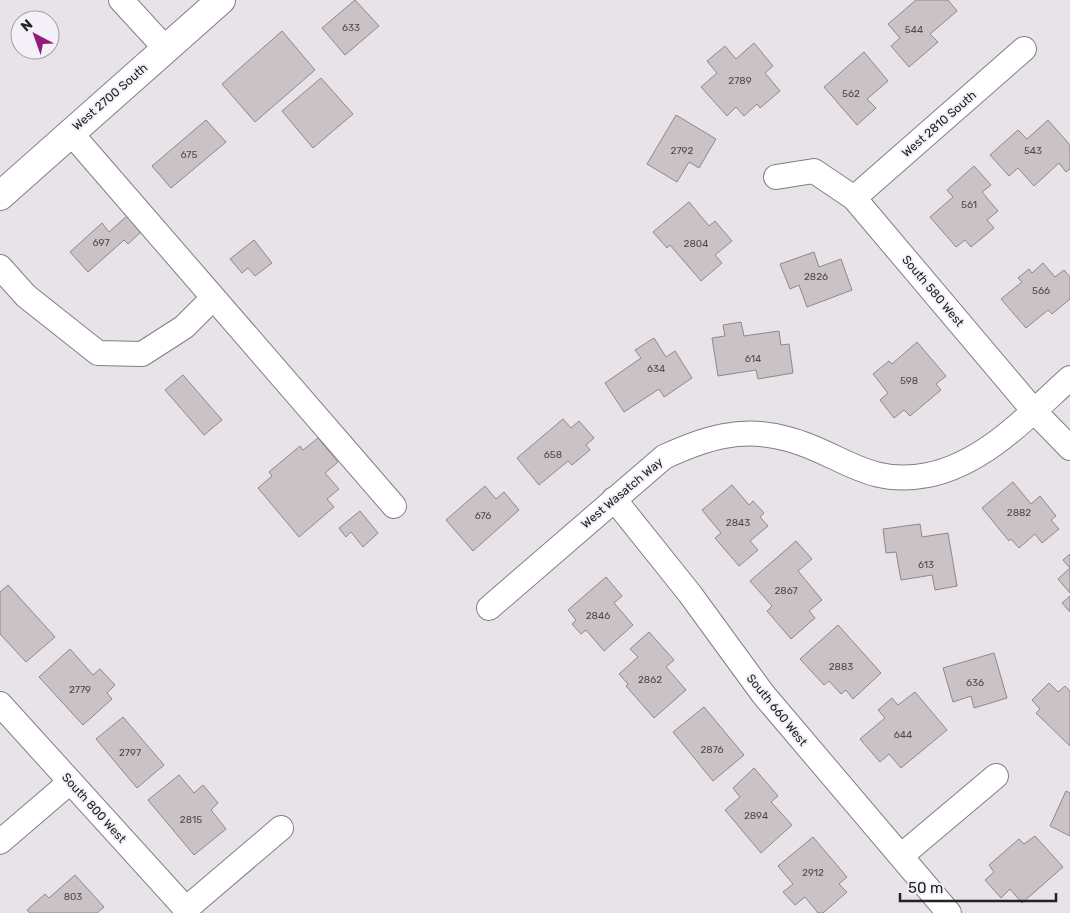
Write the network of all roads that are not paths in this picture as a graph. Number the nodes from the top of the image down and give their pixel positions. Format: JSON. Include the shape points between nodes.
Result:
{"nodes":[{"id":1,"x":121,"y":0,"type":"edge"},
{"id":2,"x":221,"y":0,"type":"edge"},
{"id":3,"x":166,"y":48,"type":"junction"},
{"id":4,"x":1024,"y":49,"type":"dead end"},
{"id":5,"x":70,"y":132,"type":"junction"},
{"id":6,"x":776,"y":177,"type":"dead end"},
{"id":7,"x":0,"y":194,"type":"edge"},
{"id":8,"x":854,"y":198,"type":"junction"},
{"id":9,"x":0,"y":267,"type":"edge"},
{"id":10,"x":213,"y":298,"type":"junction"},
{"id":11,"x":1070,"y":378,"type":"edge"},
{"id":12,"x":1034,"y":411,"type":"junction"},
{"id":13,"x":1070,"y":448,"type":"edge"},
{"id":14,"x":614,"y":499,"type":"junction"},
{"id":15,"x":394,"y":506,"type":"dead end"},
{"id":16,"x":489,"y":608,"type":"dead end"},
{"id":17,"x":0,"y":704,"type":"edge"},
{"id":18,"x":996,"y":776,"type":"dead end"},
{"id":19,"x":70,"y":782,"type":"junction"},
{"id":20,"x":281,"y":828,"type":"dead end"},
{"id":21,"x":0,"y":842,"type":"edge"},
{"id":22,"x":900,"y":856,"type":"junction"},
{"id":23,"x":187,"y":911,"type":"edge"},
{"id":24,"x":949,"y":913,"type":"edge"}],
"edges":[{"from":1,"to":3,"type":"street"},
{"from":2,"to":3,"type":"main road","name":"West 2700 South"},
{"from":3,"to":5,"type":"main road","name":"West 2700 South"},
{"from":4,"to":8,"type":"street","name":"West 2810 South"},
{"from":5,"to":7,"type":"main road","name":"West 2700 South"},
{"from":5,"to":10,"type":"street"},
{"from":6,"to":8,"type":"street","name":"South 580 West","via":[[814,171]]},
{"from":8,"to":12,"type":"street","name":"South 580 West"},
{"from":9,"to":10,"type":"street","via":[[26,296],[98,353],[142,354],[184,327]]},
{"from":10,"to":15,"type":"street"},
{"from":11,"to":12,"type":"street","name":"West Wasatch Way"},
{"from":12,"to":13,"type":"street","name":"South 580 West"},
{"from":12,"to":14,"type":"street","name":"West Wasatch Way","via":[[985,450],[929,475],[900,478],[868,473],[788,439],[725,434],[693,443],[664,457]]},
{"from":14,"to":16,"type":"street","name":"West Wasatch Way"},
{"from":14,"to":22,"type":"street","name":"South 660 West","via":[[690,594],[763,694]]},
{"from":17,"to":19,"type":"street","name":"South 800 West"},
{"from":18,"to":22,"type":"street"},
{"from":19,"to":21,"type":"street"},
{"from":19,"to":23,"type":"street","name":"South 800 West"},
{"from":20,"to":23,"type":"street"},
{"from":22,"to":24,"type":"street","name":"South 660 West"}]}
